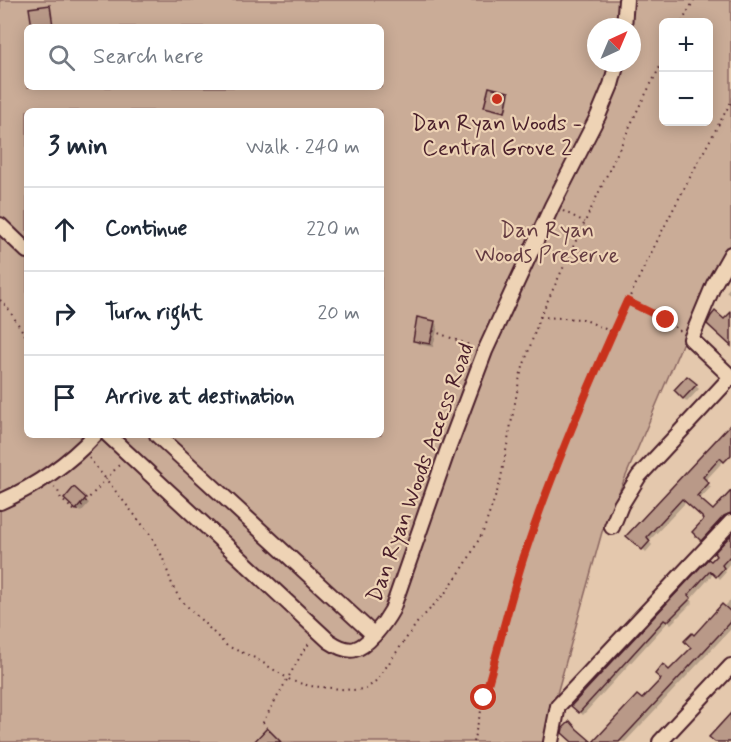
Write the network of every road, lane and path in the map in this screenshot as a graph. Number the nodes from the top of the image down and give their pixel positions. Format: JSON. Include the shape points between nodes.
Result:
{"nodes":[{"id":1,"x":626,"y":0,"type":"edge"},
{"id":2,"x":694,"y":0,"type":"edge"},
{"id":3,"x":625,"y":18,"type":"edge"},
{"id":4,"x":684,"y":18,"type":"edge"},
{"id":5,"x":659,"y":67,"type":"edge"},
{"id":6,"x":614,"y":72,"type":"edge"},
{"id":7,"x":731,"y":102,"type":"edge"},
{"id":8,"x":552,"y":206,"type":"junction"},
{"id":9,"x":585,"y":222,"type":"junction"},
{"id":10,"x":0,"y":225,"type":"edge"},
{"id":11,"x":24,"y":248,"type":"edge"},
{"id":12,"x":731,"y":254,"type":"edge"},
{"id":13,"x":0,"y":300,"type":"edge"},
{"id":14,"x":627,"y":301,"type":"junction"},
{"id":15,"x":540,"y":317,"type":"junction"},
{"id":16,"x":433,"y":331,"type":"dead end"},
{"id":17,"x":613,"y":332,"type":"junction"},
{"id":18,"x":24,"y":333,"type":"edge"},
{"id":19,"x":691,"y":339,"type":"junction"},
{"id":20,"x":485,"y":351,"type":"junction"},
{"id":21,"x":520,"y":376,"type":"dead end"},
{"id":22,"x":731,"y":377,"type":"edge"},
{"id":23,"x":92,"y":438,"type":"edge"},
{"id":24,"x":111,"y":438,"type":"edge"},
{"id":25,"x":160,"y":438,"type":"edge"},
{"id":26,"x":128,"y":455,"type":"junction"},
{"id":27,"x":58,"y":491,"type":"dead end"},
{"id":28,"x":0,"y":502,"type":"edge"},
{"id":29,"x":731,"y":522,"type":"edge"},
{"id":30,"x":612,"y":527,"type":"dead end"},
{"id":31,"x":320,"y":633,"type":"junction"},
{"id":32,"x":374,"y":635,"type":"junction"},
{"id":33,"x":731,"y":666,"type":"edge"},
{"id":34,"x":267,"y":729,"type":"dead end"},
{"id":35,"x":473,"y":742,"type":"edge"},
{"id":36,"x":551,"y":742,"type":"edge"},
{"id":37,"x":660,"y":742,"type":"edge"}],
"edges":[{"from":1,"to":3,"type":"street"},
{"from":2,"to":4,"type":"path"},
{"from":5,"to":9,"type":"path"},
{"from":6,"to":8,"type":"street","name":"Dan Ryan Woods Access Road","via":[[598,116]]},
{"from":7,"to":14,"type":"path"},
{"from":8,"to":9,"type":"path"},
{"from":8,"to":20,"type":"street","name":"Dan Ryan Woods Access Road"},
{"from":9,"to":15,"type":"path"},
{"from":10,"to":11,"type":"street"},
{"from":12,"to":19,"type":"street"},
{"from":13,"to":18,"type":"path"},
{"from":14,"to":17,"type":"path"},
{"from":14,"to":19,"type":"path","via":[[666,320]]},
{"from":15,"to":17,"type":"path","via":[[583,319]]},
{"from":15,"to":21,"type":"path"},
{"from":16,"to":20,"type":"path"},
{"from":17,"to":35,"type":"path","via":[[543,501]]},
{"from":19,"to":22,"type":"street"},
{"from":20,"to":32,"type":"street","name":"Dan Ryan Woods Access Road","via":[[398,595]]},
{"from":22,"to":30,"type":"street","via":[[639,476]]},
{"from":23,"to":28,"type":"street","via":[[60,468],[22,493]]},
{"from":24,"to":26,"type":"street","name":"Dan Ryan Woods Access Road"},
{"from":25,"to":32,"type":"street"},
{"from":26,"to":27,"type":"path","via":[[76,512]]},
{"from":26,"to":31,"type":"street","name":"Dan Ryan Woods Access Road"},
{"from":29,"to":36,"type":"street","via":[[558,706]]},
{"from":31,"to":32,"type":"street","name":"Dan Ryan Woods Access Road","via":[[329,642],[349,650],[358,649]]},
{"from":31,"to":34,"type":"path","via":[[304,648],[263,722]]},
{"from":33,"to":37,"type":"street"}]}
